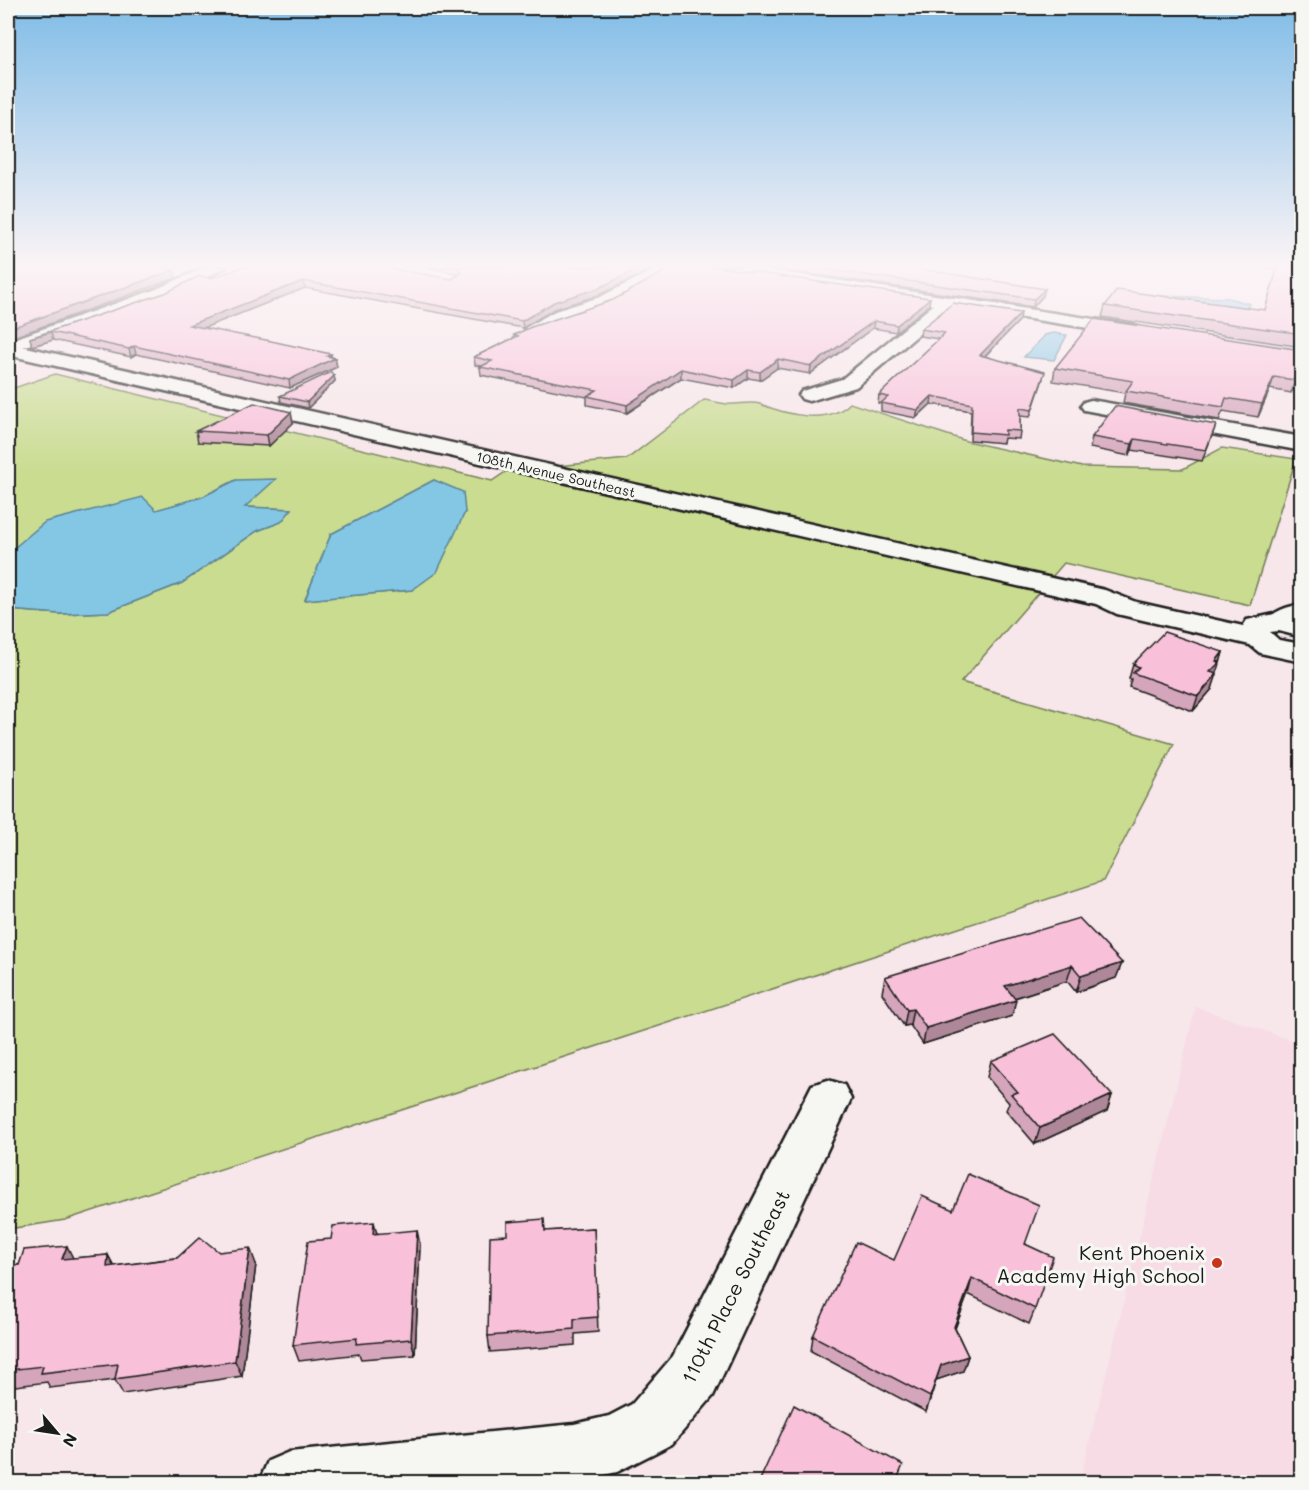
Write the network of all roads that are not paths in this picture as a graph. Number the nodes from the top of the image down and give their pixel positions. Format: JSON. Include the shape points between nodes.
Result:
{"nodes":[{"id":1,"x":40,"y":337,"type":"edge"},
{"id":2,"x":905,"y":337,"type":"edge"},
{"id":3,"x":8,"y":348,"type":"edge"},
{"id":4,"x":809,"y":395,"type":"dead end"},
{"id":5,"x":1091,"y":406,"type":"dead end"},
{"id":6,"x":1302,"y":444,"type":"edge"},
{"id":7,"x":1286,"y":621,"type":"edge"},
{"id":8,"x":1302,"y":653,"type":"edge"},
{"id":9,"x":828,"y":1099,"type":"dead end"},
{"id":10,"x":297,"y":1482,"type":"edge"}],
"edges":[{"from":1,"to":3,"type":"street"},
{"from":2,"to":4,"type":"street","via":[[849,383]]},
{"from":3,"to":7,"type":"street","name":"108th Avenue Southeast","via":[[1105,598],[1128,608]]},
{"from":5,"to":6,"type":"street"},
{"from":7,"to":8,"type":"street","name":"108th Avenue Southeast","via":[[1279,650]]},
{"from":9,"to":10,"type":"street","name":"110th Place Southeast","via":[[693,1376],[652,1424],[617,1443],[574,1453]]}]}
